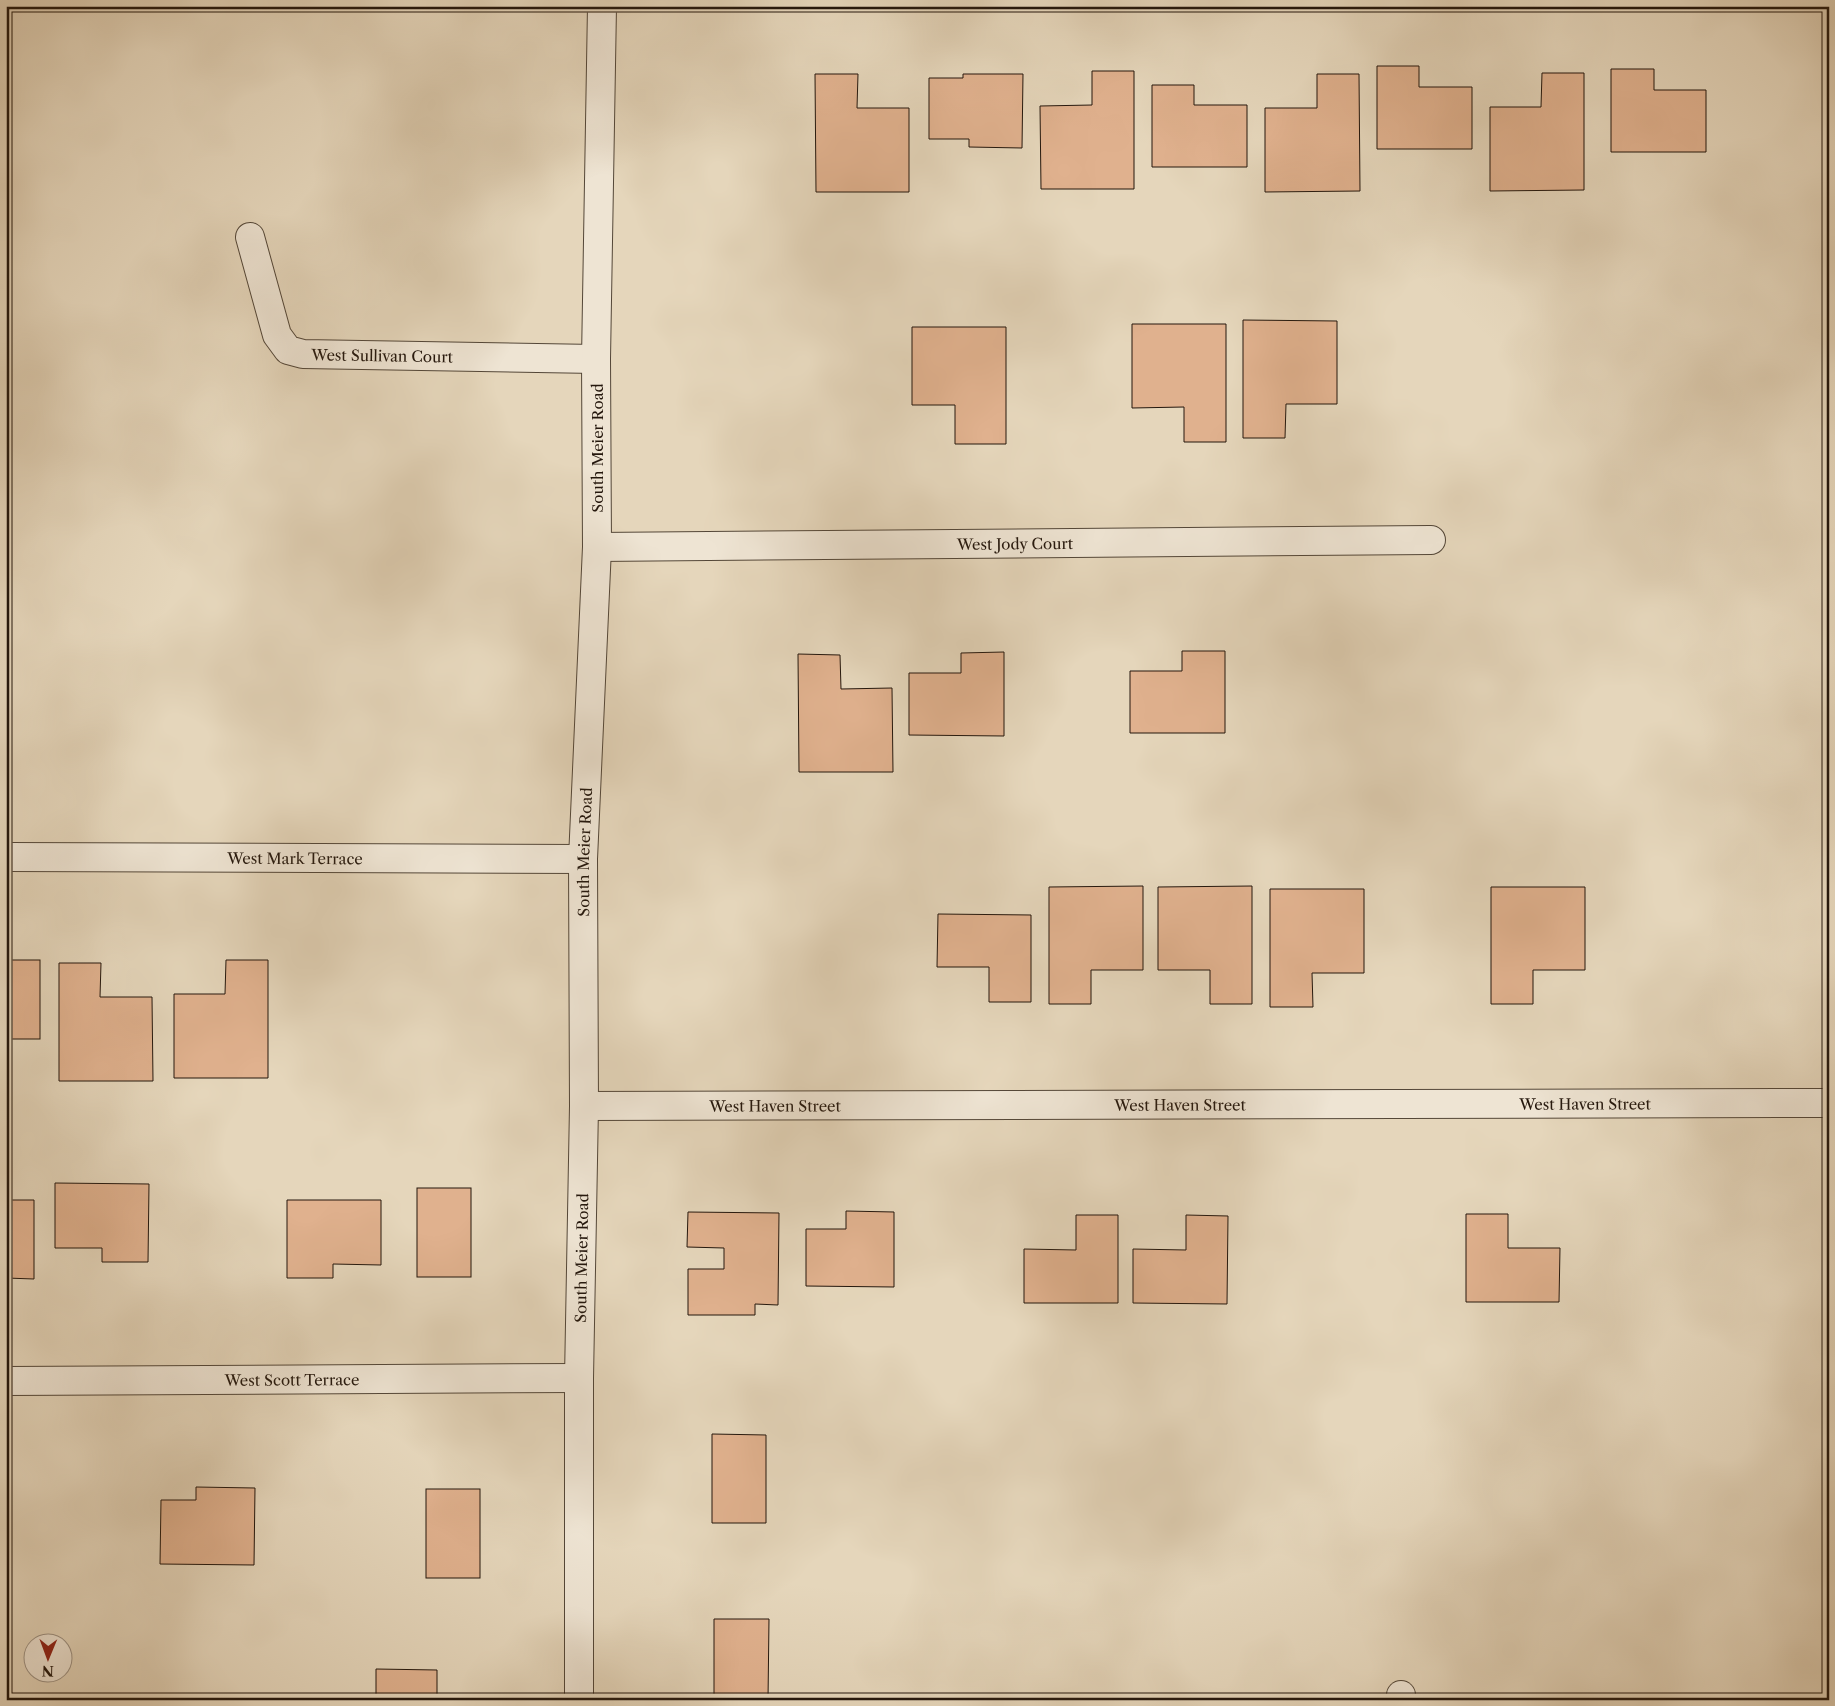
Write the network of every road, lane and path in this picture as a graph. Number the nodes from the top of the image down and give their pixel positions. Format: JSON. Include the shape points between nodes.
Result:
{"nodes":[{"id":1,"x":602,"y":6,"type":"edge"},
{"id":2,"x":250,"y":237,"type":"dead end"},
{"id":3,"x":596,"y":359,"type":"junction"},
{"id":4,"x":1431,"y":540,"type":"dead end"},
{"id":5,"x":597,"y":547,"type":"junction"},
{"id":6,"x":6,"y":857,"type":"edge"},
{"id":7,"x":583,"y":859,"type":"junction"},
{"id":8,"x":1829,"y":1103,"type":"edge"},
{"id":9,"x":584,"y":1106,"type":"junction"},
{"id":10,"x":580,"y":1378,"type":"junction"},
{"id":11,"x":6,"y":1381,"type":"edge"},
{"id":12,"x":579,"y":1700,"type":"edge"}],
"edges":[{"from":1,"to":3,"type":"street","name":"South Meier Road"},
{"from":2,"to":3,"type":"street","name":"West Sullivan Court","via":[[277,335],[288,350],[303,354]]},
{"from":3,"to":5,"type":"street","name":"South Meier Road"},
{"from":4,"to":5,"type":"street","name":"West Jody Court"},
{"from":5,"to":7,"type":"street","name":"South Meier Road"},
{"from":6,"to":7,"type":"street","name":"West Mark Terrace"},
{"from":7,"to":9,"type":"street","name":"South Meier Road"},
{"from":8,"to":9,"type":"street","name":"West Haven Street"},
{"from":9,"to":10,"type":"street","name":"South Meier Road"},
{"from":10,"to":11,"type":"street","name":"West Scott Terrace"},
{"from":10,"to":12,"type":"street","name":"South Meier Road"}]}
